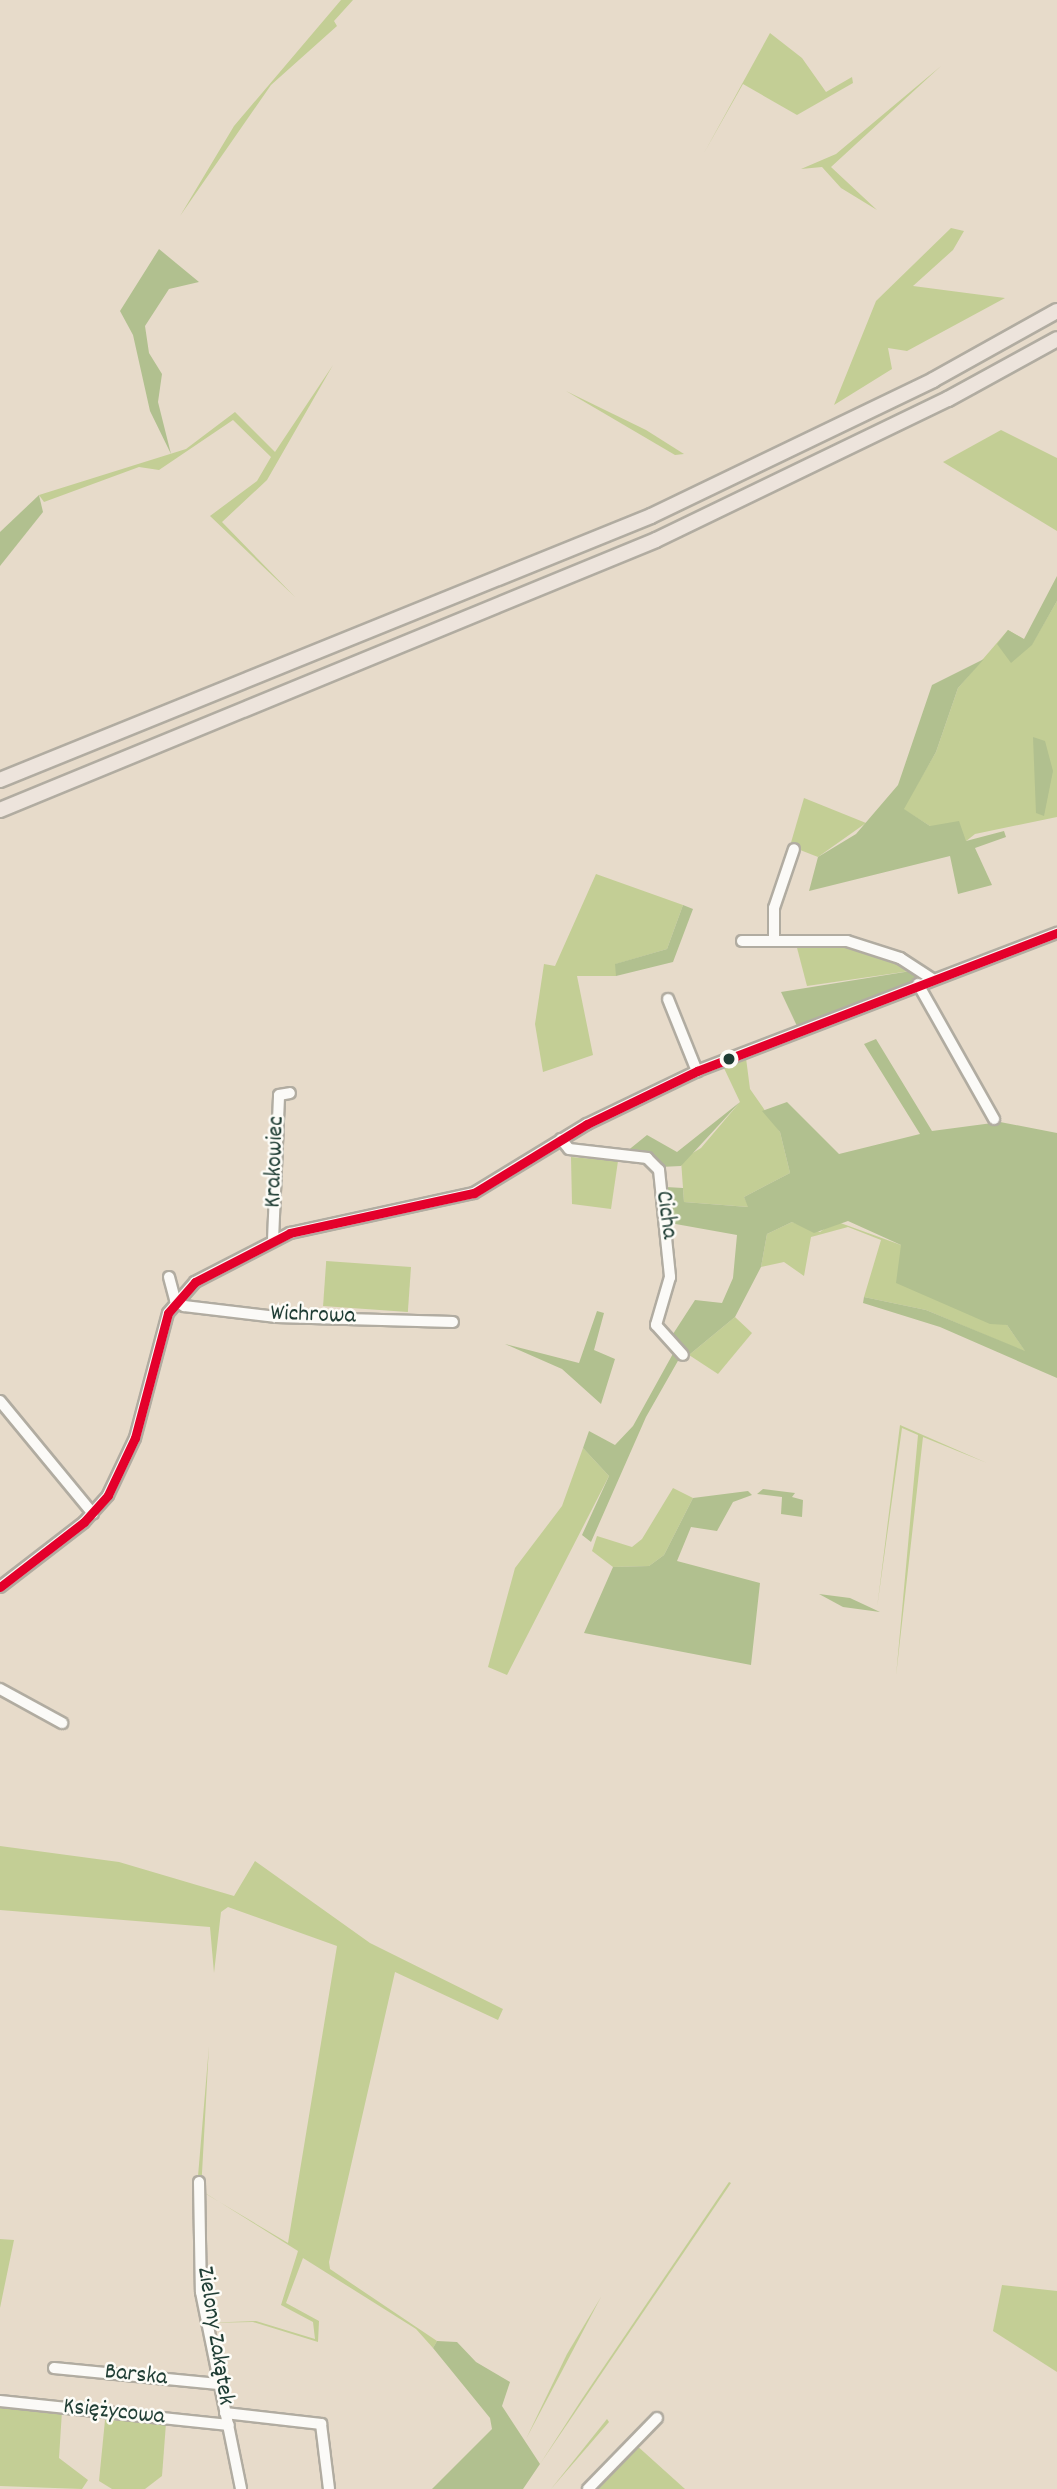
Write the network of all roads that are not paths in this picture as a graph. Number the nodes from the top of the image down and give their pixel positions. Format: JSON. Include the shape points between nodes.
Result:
{"nodes":[{"id":1,"x":1057,"y":311,"type":"edge"},
{"id":2,"x":1057,"y":339,"type":"edge"},
{"id":3,"x":0,"y":780,"type":"edge"},
{"id":4,"x":0,"y":810,"type":"edge"},
{"id":5,"x":794,"y":849,"type":"dead end"},
{"id":6,"x":1057,"y":933,"type":"edge"},
{"id":7,"x":774,"y":940,"type":"junction"},
{"id":8,"x":742,"y":941,"type":"dead end"},
{"id":9,"x":932,"y":979,"type":"junction"},
{"id":10,"x":918,"y":985,"type":"junction"},
{"id":11,"x":668,"y":999,"type":"dead end"},
{"id":12,"x":697,"y":1071,"type":"junction"},
{"id":13,"x":290,"y":1093,"type":"dead end"},
{"id":14,"x":994,"y":1119,"type":"dead end"},
{"id":15,"x":561,"y":1139,"type":"junction"},
{"id":16,"x":273,"y":1240,"type":"junction"},
{"id":17,"x":169,"y":1277,"type":"dead end"},
{"id":18,"x":175,"y":1300,"type":"junction"},
{"id":19,"x":453,"y":1322,"type":"dead end"},
{"id":20,"x":683,"y":1355,"type":"dead end"},
{"id":21,"x":0,"y":1401,"type":"edge"},
{"id":22,"x":93,"y":1514,"type":"junction"},
{"id":23,"x":0,"y":1587,"type":"edge"},
{"id":24,"x":0,"y":1689,"type":"edge"},
{"id":25,"x":62,"y":1723,"type":"dead end"},
{"id":26,"x":199,"y":2182,"type":"dead end"},
{"id":27,"x":54,"y":2368,"type":"dead end"},
{"id":28,"x":218,"y":2384,"type":"junction"},
{"id":29,"x":0,"y":2401,"type":"edge"},
{"id":30,"x":225,"y":2413,"type":"junction"},
{"id":31,"x":657,"y":2418,"type":"dead end"},
{"id":32,"x":229,"y":2425,"type":"junction"},
{"id":33,"x":240,"y":2489,"type":"edge"},
{"id":34,"x":329,"y":2489,"type":"edge"},
{"id":35,"x":588,"y":2489,"type":"edge"}],
"edges":[{"from":1,"to":3,"type":"highway","via":[[933,380],[638,521]]},
{"from":2,"to":4,"type":"highway","via":[[890,428],[656,540]]},
{"from":5,"to":7,"type":"street","via":[[775,908]]},
{"from":6,"to":9,"type":"street"},
{"from":7,"to":8,"type":"street"},
{"from":7,"to":9,"type":"street","via":[[868,945]]},
{"from":9,"to":10,"type":"street"},
{"from":10,"to":12,"type":"street"},
{"from":10,"to":14,"type":"street"},
{"from":11,"to":12,"type":"street"},
{"from":12,"to":15,"type":"street"},
{"from":13,"to":16,"type":"street","name":"Krakowiec","via":[[279,1095]]},
{"from":15,"to":16,"type":"street","via":[[474,1193]]},
{"from":15,"to":20,"type":"street","name":"Cicha","via":[[569,1149],[647,1158],[659,1170],[670,1277],[656,1325]]},
{"from":16,"to":18,"type":"street"},
{"from":17,"to":18,"type":"street"},
{"from":18,"to":19,"type":"street","name":"Wichrowa","via":[[276,1317]]},
{"from":18,"to":22,"type":"street","via":[[135,1438]]},
{"from":21,"to":22,"type":"street"},
{"from":22,"to":23,"type":"street"},
{"from":24,"to":25,"type":"street"},
{"from":26,"to":28,"type":"street","name":"Zielony Zakątek","via":[[201,2292]]},
{"from":27,"to":28,"type":"street","name":"Barska"},
{"from":28,"to":30,"type":"street","name":"Zielony Zakątek"},
{"from":29,"to":32,"type":"street","name":"Księżycowa"},
{"from":30,"to":32,"type":"street","name":"Zielony Zakątek"},
{"from":30,"to":34,"type":"street","via":[[321,2424]]},
{"from":31,"to":35,"type":"street"},
{"from":32,"to":33,"type":"street","name":"Zielony Zakątek"}]}
